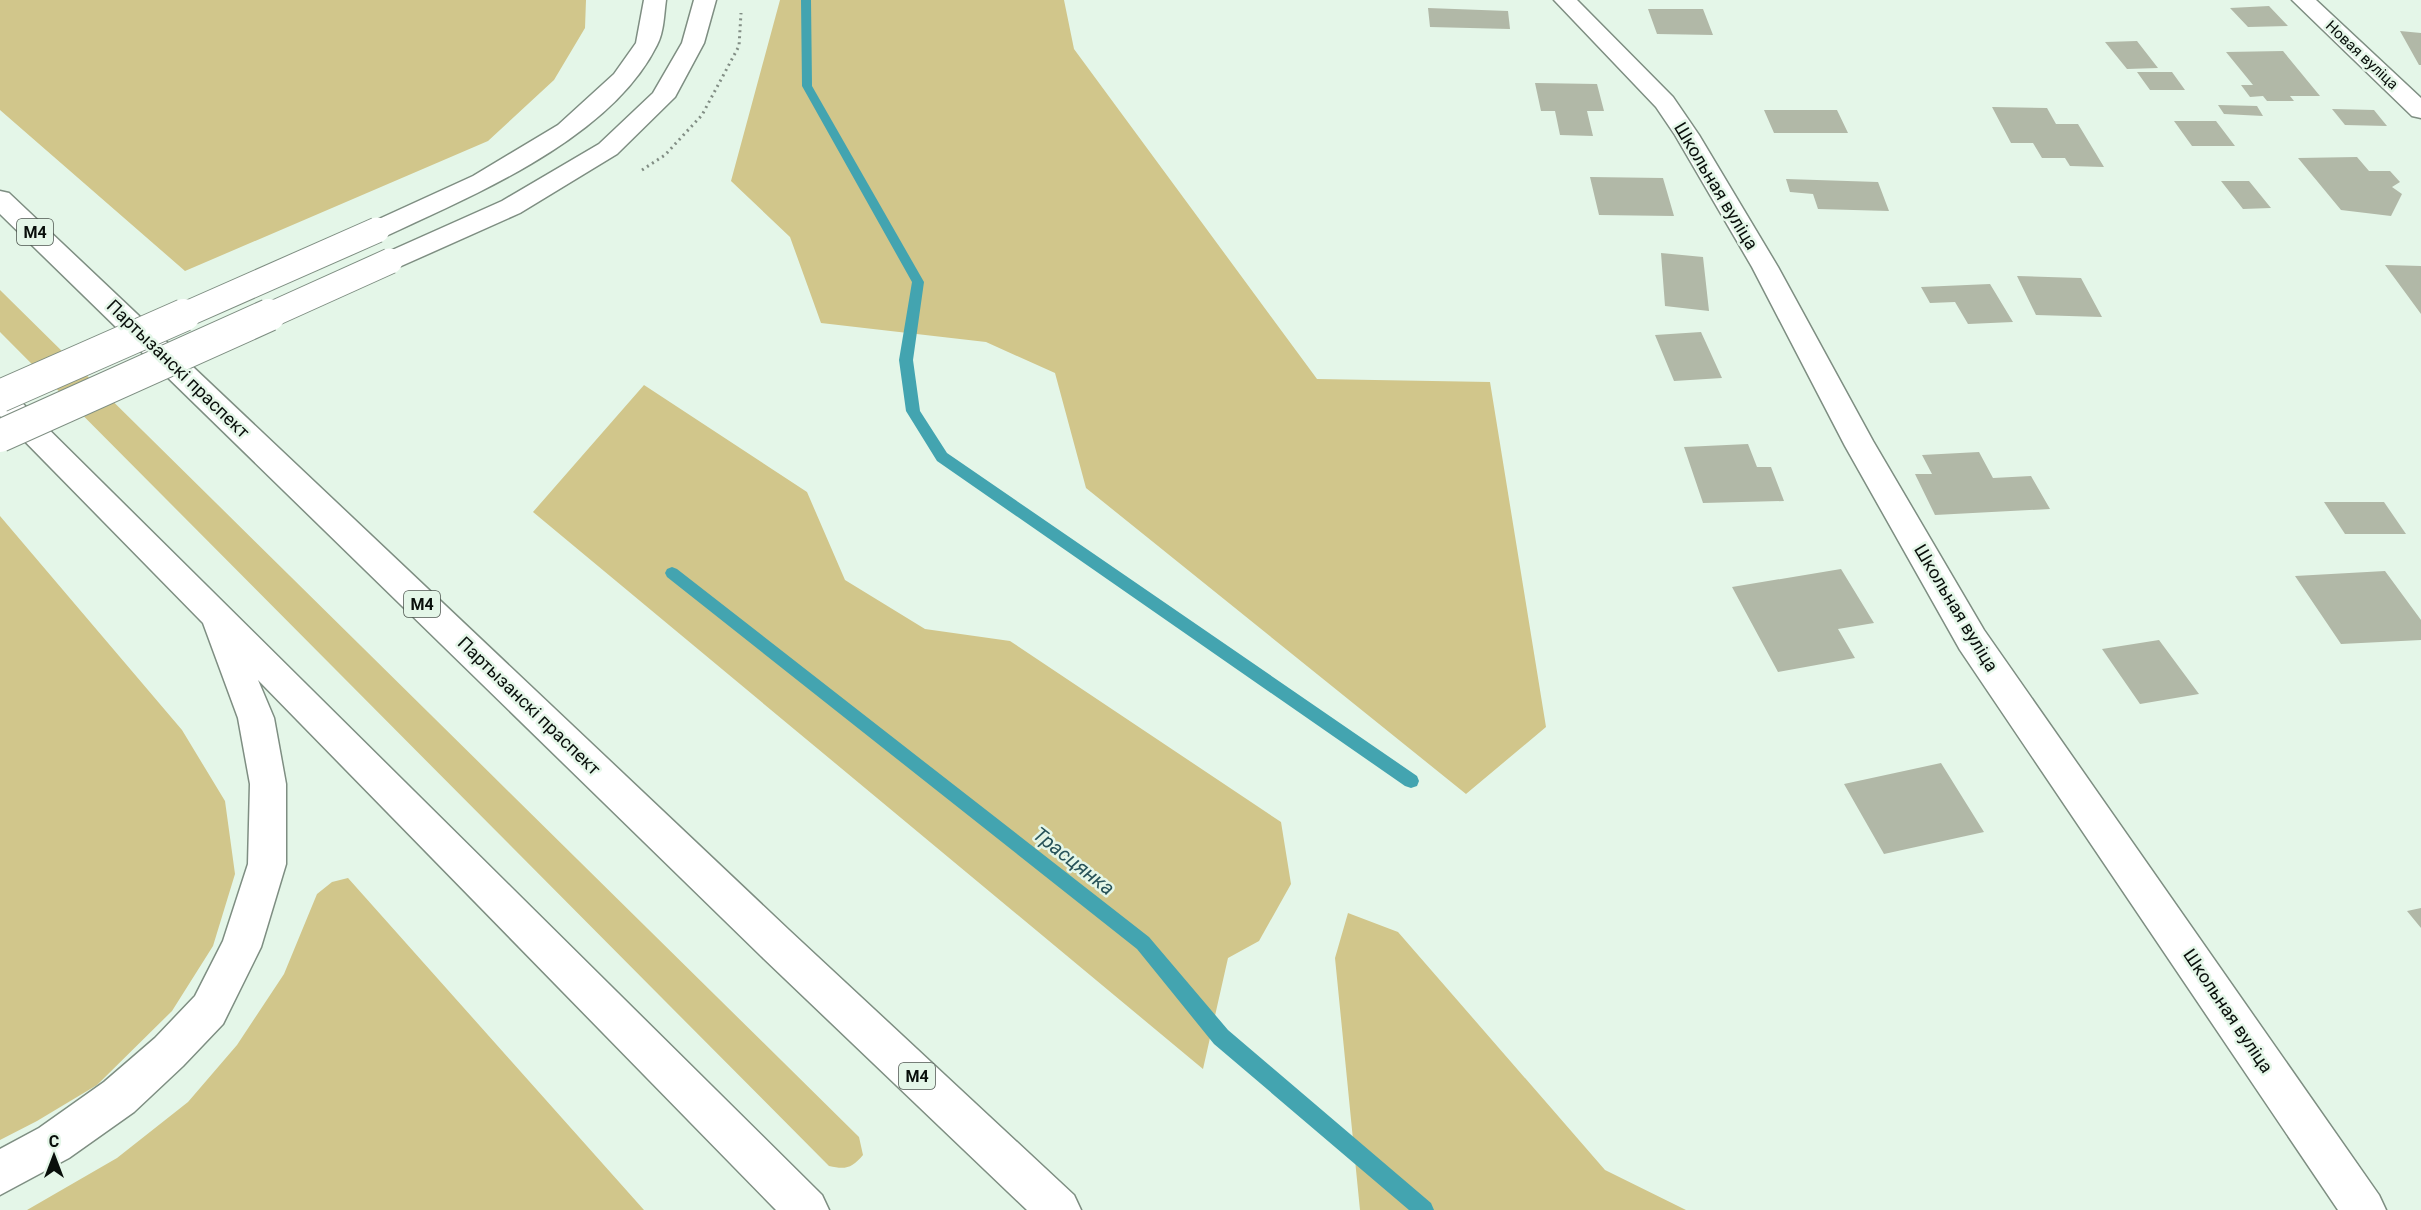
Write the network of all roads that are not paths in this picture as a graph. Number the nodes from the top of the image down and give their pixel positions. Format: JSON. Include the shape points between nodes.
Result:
{"nodes":[{"id":1,"x":655,"y":0,"type":"edge"},
{"id":2,"x":705,"y":0,"type":"edge"},
{"id":3,"x":1565,"y":0,"type":"edge"},
{"id":4,"x":2303,"y":0,"type":"edge"},
{"id":5,"x":2421,"y":111,"type":"edge"},
{"id":6,"x":0,"y":199,"type":"edge"},
{"id":7,"x":0,"y":397,"type":"edge"},
{"id":8,"x":0,"y":436,"type":"edge"},
{"id":9,"x":214,"y":611,"type":"junction"},
{"id":10,"x":0,"y":1173,"type":"edge"},
{"id":11,"x":807,"y":1210,"type":"edge"},
{"id":12,"x":1059,"y":1210,"type":"edge"},
{"id":13,"x":2364,"y":1210,"type":"edge"}],
"edges":[{"from":1,"to":7,"type":"main road","bridge":true,"via":[[647,43],[623,79],[567,130],[483,182]]},
{"from":2,"to":8,"type":"main road","bridge":true,"via":[[693,43],[663,97],[608,149],[511,207]]},
{"from":3,"to":13,"type":"main road","name":"Школьная вуліца","via":[[1665,102],[1687,135],[1972,639]]},
{"from":4,"to":5,"type":"main road","name":"Новая вуліца"},
{"from":6,"to":12,"type":"main road","name":"Партызанскі праспект","number":"М4"},
{"from":7,"to":9,"type":"main road"},
{"from":9,"to":10,"type":"main road","via":[[256,718],[268,784],[267,864],[242,947],[208,1010],[169,1052],[119,1097],[54,1143]]},
{"from":9,"to":11,"type":"main road"}]}
